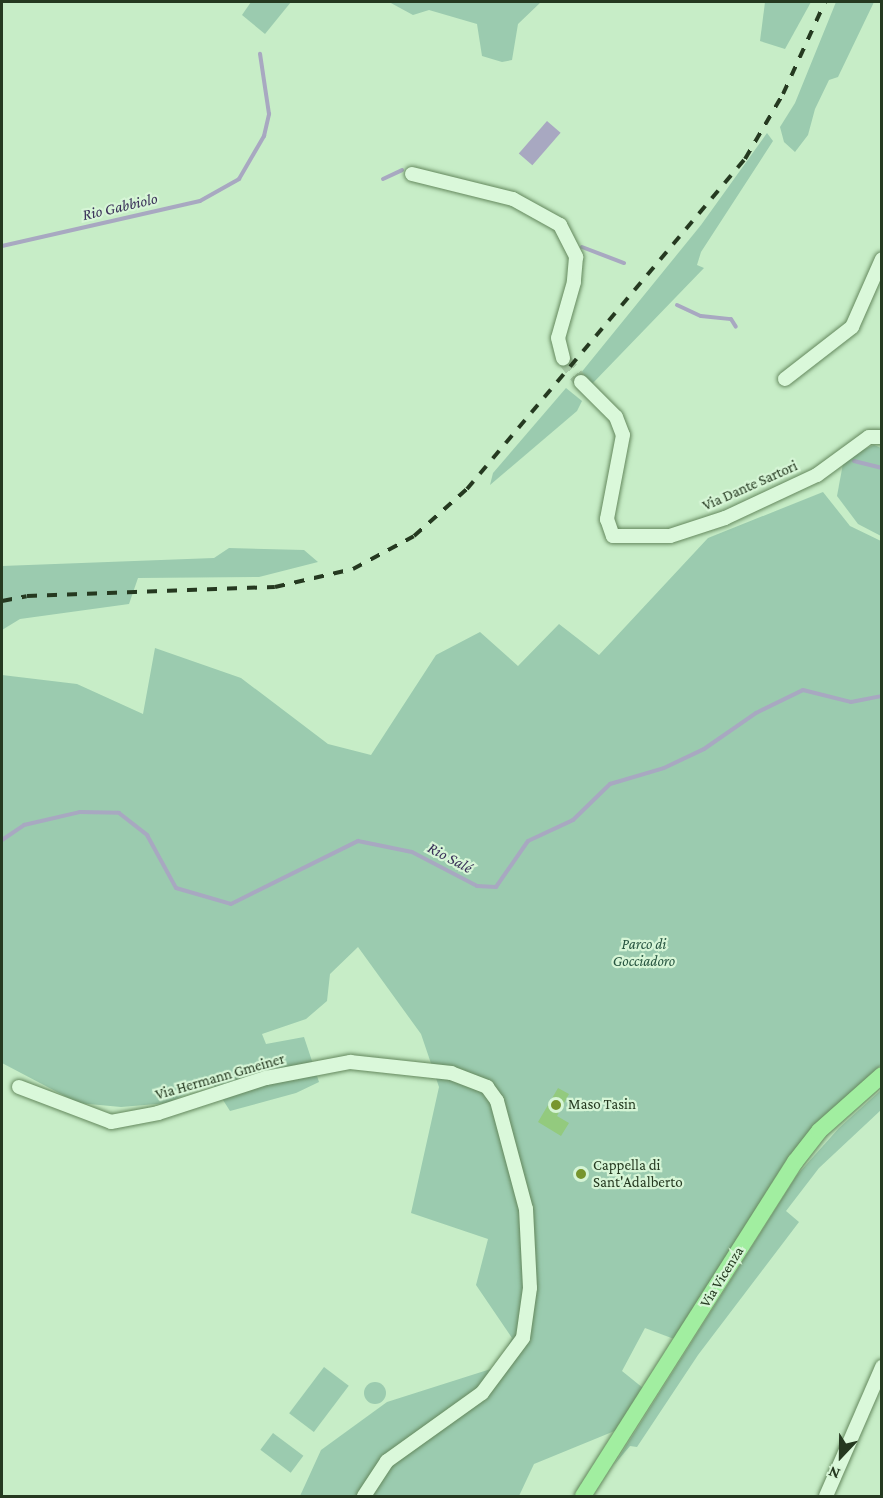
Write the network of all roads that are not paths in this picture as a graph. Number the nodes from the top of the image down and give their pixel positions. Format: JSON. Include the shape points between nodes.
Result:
{"nodes":[{"id":1,"x":412,"y":174,"type":"dead end"},
{"id":2,"x":882,"y":260,"type":"edge"},
{"id":3,"x":563,"y":358,"type":"tunnel mouth"},
{"id":4,"x":785,"y":379,"type":"dead end"},
{"id":5,"x":581,"y":382,"type":"tunnel mouth"},
{"id":6,"x":882,"y":437,"type":"edge"},
{"id":7,"x":882,"y":1075,"type":"edge"},
{"id":8,"x":19,"y":1087,"type":"dead end"},
{"id":9,"x":882,"y":1367,"type":"edge"},
{"id":10,"x":364,"y":1497,"type":"edge"},
{"id":11,"x":583,"y":1497,"type":"edge"},
{"id":12,"x":826,"y":1497,"type":"edge"}],
"edges":[{"from":1,"to":3,"type":"street","via":[[513,199],[560,225],[576,257],[558,338]]},
{"from":2,"to":4,"type":"street","via":[[852,327]]},
{"from":5,"to":6,"type":"street","name":"Via Dante Sartori","via":[[616,417],[623,435],[607,519],[614,536],[670,536],[725,518],[817,475],[869,437]]},
{"from":7,"to":11,"type":"main road","name":"Via Vicenza","via":[[819,1131],[795,1162]]},
{"from":8,"to":10,"type":"street","name":"Via Hermann Gmeiner","via":[[111,1122],[158,1113],[266,1078],[350,1062],[451,1073],[487,1088],[497,1101],[526,1209],[530,1288],[523,1338],[482,1393],[387,1461]]},
{"from":9,"to":12,"type":"street"}]}
